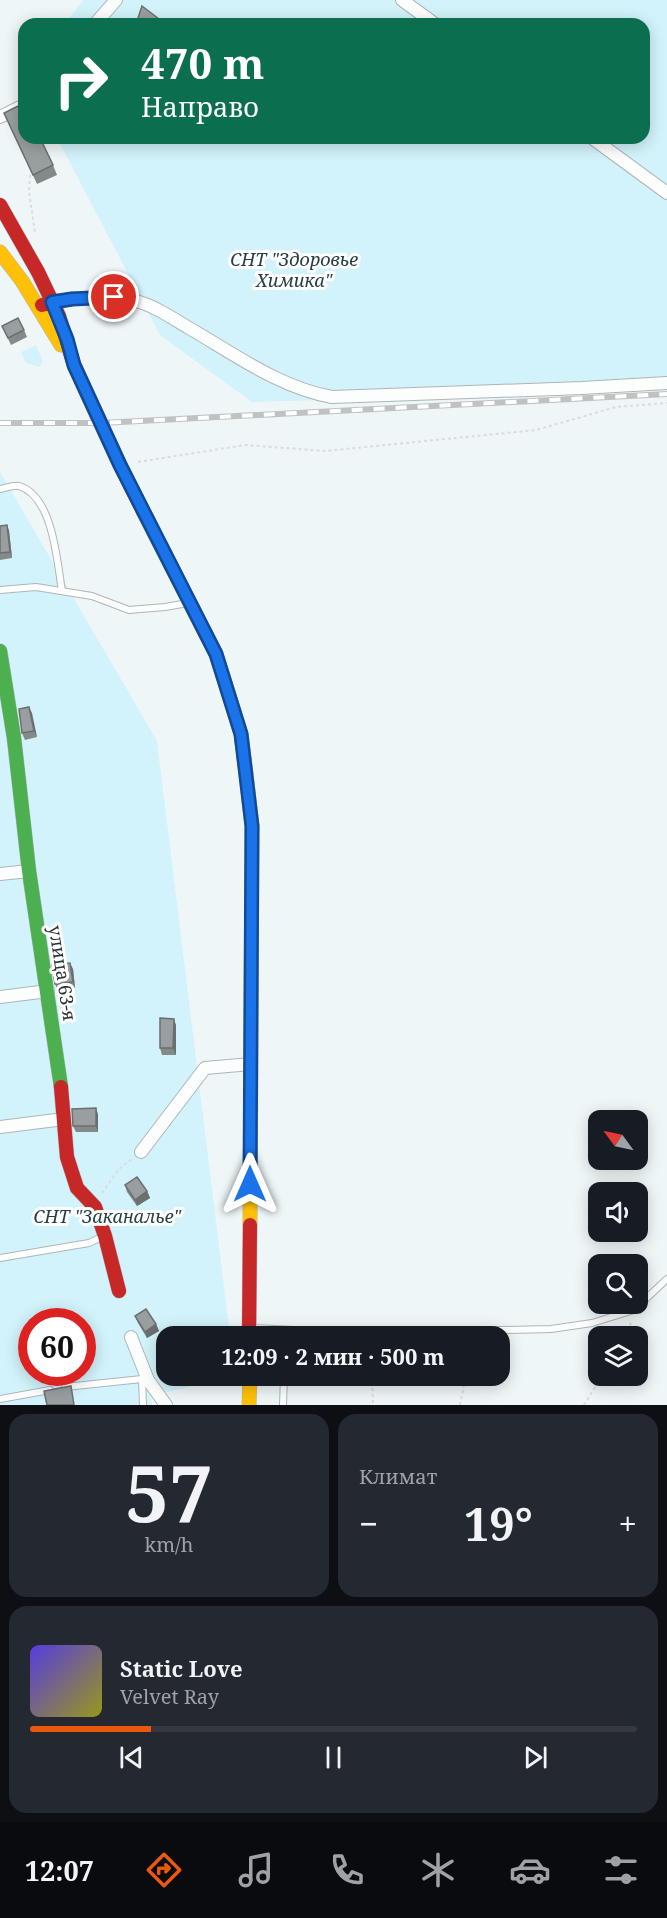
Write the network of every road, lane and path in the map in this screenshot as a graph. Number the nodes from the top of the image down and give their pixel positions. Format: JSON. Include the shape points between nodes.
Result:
{"nodes":[{"id":1,"x":116,"y":0,"type":"edge"},
{"id":2,"x":402,"y":0,"type":"edge"},
{"id":3,"x":100,"y":18,"type":"edge"},
{"id":4,"x":427,"y":18,"type":"edge"},
{"id":5,"x":18,"y":108,"type":"edge"},
{"id":6,"x":0,"y":117,"type":"edge"},
{"id":7,"x":600,"y":144,"type":"edge"},
{"id":8,"x":30,"y":175,"type":"edge"},
{"id":9,"x":667,"y":192,"type":"edge"},
{"id":10,"x":0,"y":205,"type":"edge"},
{"id":11,"x":35,"y":238,"type":"dead end"},
{"id":12,"x":0,"y":252,"type":"edge"},
{"id":13,"x":72,"y":299,"type":"joint"},
{"id":14,"x":52,"y":302,"type":"junction"},
{"id":15,"x":36,"y":306,"type":"junction"},
{"id":16,"x":74,"y":365,"type":"junction"},
{"id":17,"x":667,"y":382,"type":"edge"},
{"id":18,"x":667,"y":403,"type":"edge"},
{"id":19,"x":120,"y":465,"type":"junction"},
{"id":20,"x":0,"y":489,"type":"edge"},
{"id":21,"x":0,"y":590,"type":"edge"},
{"id":22,"x":62,"y":591,"type":"junction"},
{"id":23,"x":190,"y":603,"type":"junction"},
{"id":24,"x":0,"y":651,"type":"edge"},
{"id":25,"x":7,"y":739,"type":"edge"},
{"id":26,"x":29,"y":871,"type":"junction"},
{"id":27,"x":0,"y":874,"type":"edge"},
{"id":28,"x":48,"y":991,"type":"junction"},
{"id":29,"x":0,"y":997,"type":"edge"},
{"id":30,"x":250,"y":1064,"type":"junction"},
{"id":31,"x":64,"y":1119,"type":"junction"},
{"id":32,"x":0,"y":1127,"type":"edge"},
{"id":33,"x":141,"y":1152,"type":"joint"},
{"id":34,"x":93,"y":1205,"type":"junction"},
{"id":35,"x":105,"y":1236,"type":"junction"},
{"id":36,"x":0,"y":1258,"type":"edge"},
{"id":37,"x":667,"y":1279,"type":"edge"},
{"id":38,"x":119,"y":1291,"type":"dead end"},
{"id":39,"x":648,"y":1297,"type":"edge"},
{"id":40,"x":621,"y":1314,"type":"edge"},
{"id":41,"x":249,"y":1326,"type":"edge"},
{"id":42,"x":510,"y":1330,"type":"edge"},
{"id":43,"x":130,"y":1337,"type":"dead end"},
{"id":44,"x":145,"y":1379,"type":"junction"},
{"id":45,"x":250,"y":1386,"type":"edge"},
{"id":46,"x":284,"y":1386,"type":"edge"},
{"id":47,"x":372,"y":1386,"type":"edge"},
{"id":48,"x":464,"y":1386,"type":"edge"},
{"id":49,"x":596,"y":1386,"type":"edge"},
{"id":50,"x":0,"y":1399,"type":"edge"},
{"id":51,"x":143,"y":1405,"type":"edge"},
{"id":52,"x":166,"y":1405,"type":"edge"},
{"id":53,"x":249,"y":1405,"type":"edge"},
{"id":54,"x":283,"y":1405,"type":"edge"},
{"id":55,"x":373,"y":1405,"type":"edge"},
{"id":56,"x":460,"y":1405,"type":"edge"},
{"id":57,"x":584,"y":1405,"type":"edge"}],
"edges":[{"from":1,"to":3,"type":"street"},
{"from":2,"to":4,"type":"street"},
{"from":5,"to":6,"type":"street"},
{"from":7,"to":9,"type":"street"},
{"from":8,"to":11,"type":"path"},
{"from":10,"to":14,"type":"main road"},
{"from":12,"to":15,"type":"main road"},
{"from":13,"to":14,"type":"main road"},
{"from":13,"to":17,"type":"street","via":[[114,297],[137,301],[160,310],[291,385],[332,397]]},
{"from":14,"to":15,"type":"main road"},
{"from":14,"to":16,"type":"main road"},
{"from":15,"to":16,"type":"main road"},
{"from":16,"to":19,"type":"main road"},
{"from":18,"to":19,"type":"path","via":[[616,407],[536,430],[325,451],[245,445]]},
{"from":19,"to":23,"type":"main road"},
{"from":20,"to":22,"type":"lane","via":[[17,486],[34,494],[52,528]]},
{"from":21,"to":22,"type":"lane","via":[[36,587]]},
{"from":22,"to":23,"type":"lane","via":[[92,596],[129,610]]},
{"from":23,"to":30,"type":"main road","via":[[216,654],[241,734],[252,826]]},
{"from":24,"to":25,"type":"main road","name":"улица 63-я"},
{"from":25,"to":26,"type":"main road","name":"улица 63-я"},
{"from":26,"to":27,"type":"street"},
{"from":26,"to":28,"type":"main road","name":"улица 63-я"},
{"from":28,"to":29,"type":"street"},
{"from":28,"to":31,"type":"main road","name":"улица 63-я"},
{"from":30,"to":33,"type":"street","via":[[205,1068]]},
{"from":30,"to":41,"type":"main road"},
{"from":31,"to":32,"type":"street"},
{"from":31,"to":34,"type":"main road","name":"улица 63-я","via":[[70,1168],[77,1188]]},
{"from":33,"to":34,"type":"path","via":[[119,1169]]},
{"from":34,"to":35,"type":"main road","name":"улица 63-я"},
{"from":35,"to":36,"type":"lane","via":[[89,1243]]},
{"from":35,"to":38,"type":"main road","name":"улица 63-я"},
{"from":37,"to":39,"type":"lane"},
{"from":40,"to":42,"type":"lane","via":[[551,1329]]},
{"from":43,"to":44,"type":"street"},
{"from":44,"to":50,"type":"lane","via":[[64,1387]]},
{"from":44,"to":51,"type":"lane"},
{"from":44,"to":52,"type":"street"},
{"from":45,"to":53,"type":"main road"},
{"from":46,"to":54,"type":"lane"},
{"from":47,"to":55,"type":"path"},
{"from":48,"to":56,"type":"path"},
{"from":49,"to":57,"type":"path"}]}
